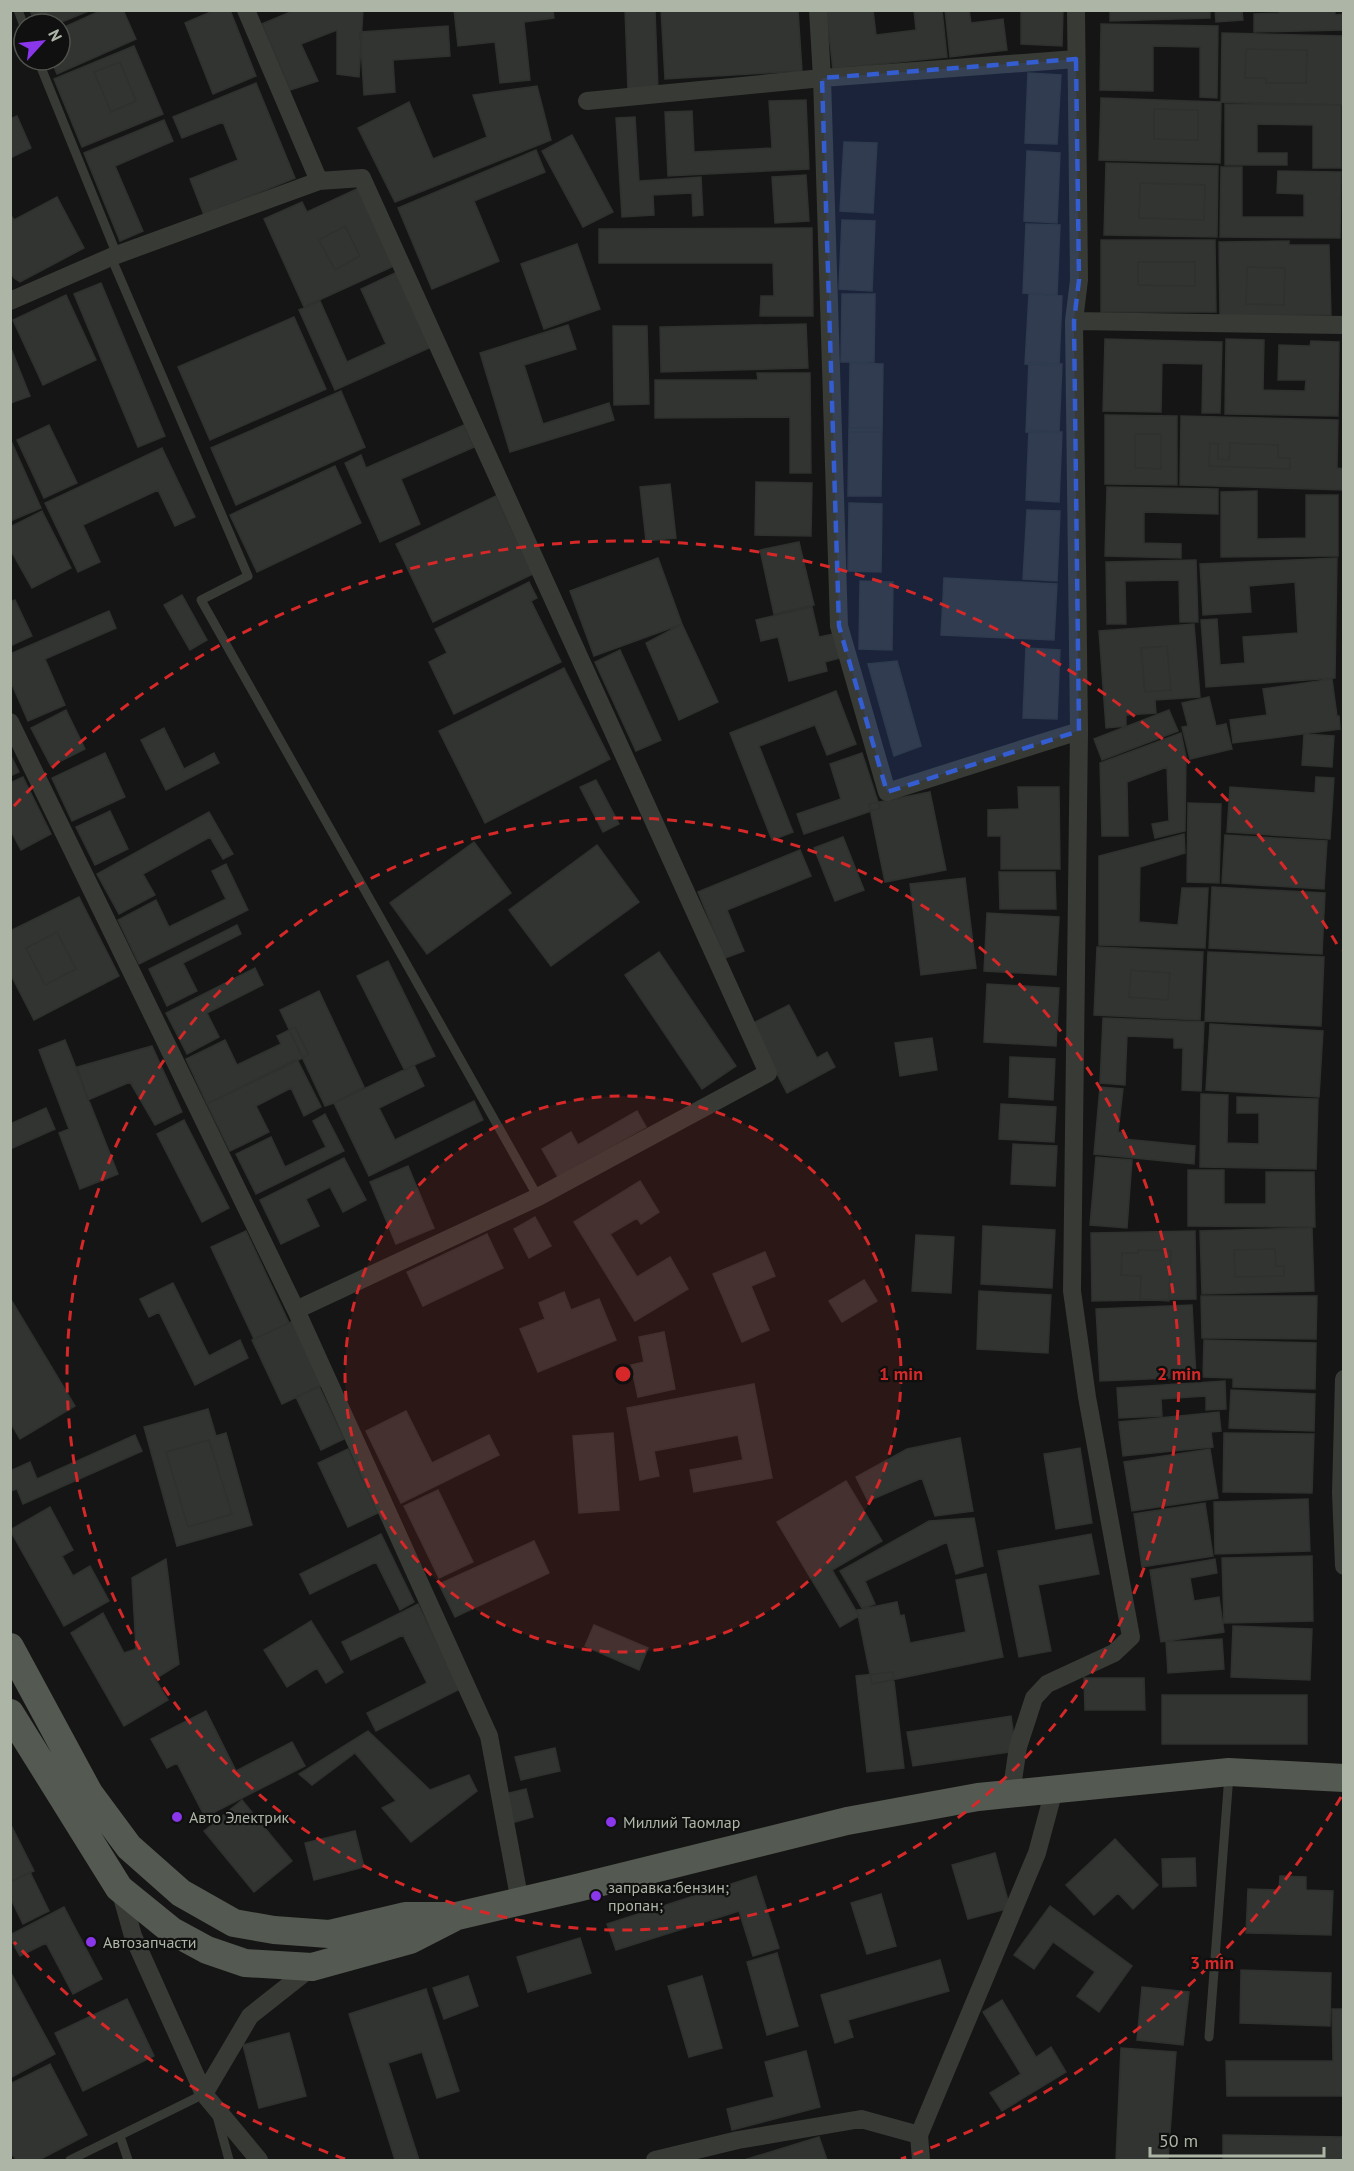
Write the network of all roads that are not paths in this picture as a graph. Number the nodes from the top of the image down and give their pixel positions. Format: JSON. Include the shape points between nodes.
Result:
{"nodes":[{"id":1,"x":246,"y":10,"type":"edge"},
{"id":2,"x":818,"y":10,"type":"edge"},
{"id":3,"x":1076,"y":10,"type":"edge"},
{"id":4,"x":1076,"y":59,"type":"junction"},
{"id":5,"x":43,"y":72,"type":"edge"},
{"id":6,"x":822,"y":78,"type":"junction"},
{"id":7,"x":587,"y":101,"type":"dead end"},
{"id":8,"x":319,"y":181,"type":"junction"},
{"id":9,"x":114,"y":256,"type":"junction"},
{"id":10,"x":10,"y":301,"type":"edge"},
{"id":11,"x":1074,"y":321,"type":"junction"},
{"id":12,"x":1344,"y":325,"type":"edge"},
{"id":13,"x":10,"y":722,"type":"edge"},
{"id":14,"x":1079,"y":731,"type":"junction"},
{"id":15,"x":538,"y":1197,"type":"junction"},
{"id":16,"x":296,"y":1310,"type":"junction"},
{"id":17,"x":1344,"y":1378,"type":"edge"},
{"id":18,"x":1344,"y":1566,"type":"edge"},
{"id":19,"x":10,"y":1647,"type":"edge"},
{"id":20,"x":11,"y":1716,"type":"edge"},
{"id":21,"x":1229,"y":1772,"type":"junction"},
{"id":22,"x":1344,"y":1778,"type":"edge"},
{"id":23,"x":1054,"y":1790,"type":"junction"},
{"id":24,"x":1011,"y":1794,"type":"junction"},
{"id":25,"x":119,"y":1888,"type":"junction"},
{"id":26,"x":520,"y":1902,"type":"junction"},
{"id":27,"x":457,"y":1916,"type":"junction"},
{"id":28,"x":312,"y":1967,"type":"junction"},
{"id":29,"x":1209,"y":2037,"type":"dead end"},
{"id":30,"x":204,"y":2094,"type":"junction"},
{"id":31,"x":919,"y":2134,"type":"junction"},
{"id":32,"x":120,"y":2136,"type":"junction"},
{"id":33,"x":69,"y":2160,"type":"edge"},
{"id":34,"x":128,"y":2160,"type":"edge"},
{"id":35,"x":228,"y":2160,"type":"edge"},
{"id":36,"x":259,"y":2160,"type":"edge"},
{"id":37,"x":655,"y":2160,"type":"edge"},
{"id":38,"x":921,"y":2160,"type":"edge"}],
"edges":[{"from":1,"to":8,"type":"street"},
{"from":2,"to":6,"type":"street"},
{"from":3,"to":4,"type":"street"},
{"from":4,"to":6,"type":"street"},
{"from":4,"to":11,"type":"street","via":[[1079,280]]},
{"from":5,"to":9,"type":"lane"},
{"from":6,"to":7,"type":"street"},
{"from":6,"to":14,"type":"street","via":[[839,626],[887,792]]},
{"from":8,"to":9,"type":"street"},
{"from":8,"to":15,"type":"street","via":[[362,178],[768,1073]]},
{"from":9,"to":10,"type":"street"},
{"from":9,"to":15,"type":"lane","via":[[248,576],[201,600]]},
{"from":11,"to":12,"type":"street"},
{"from":11,"to":14,"type":"street"},
{"from":13,"to":16,"type":"street"},
{"from":14,"to":24,"type":"street","via":[[1072,1292],[1131,1637],[1114,1653],[1047,1684],[1034,1698],[1018,1747]]},
{"from":15,"to":16,"type":"street"},
{"from":16,"to":26,"type":"street","via":[[489,1736]]},
{"from":17,"to":18,"type":"street"},
{"from":19,"to":27,"type":"main road","via":[[89,1792],[129,1847],[181,1893],[234,1923],[274,1930],[329,1934],[405,1916]]},
{"from":20,"to":25,"type":"main road"},
{"from":21,"to":22,"type":"main road"},
{"from":21,"to":23,"type":"main road"},
{"from":21,"to":29,"type":"lane"},
{"from":23,"to":24,"type":"main road"},
{"from":23,"to":31,"type":"street","via":[[1037,1853]]},
{"from":24,"to":26,"type":"main road","via":[[846,1821]]},
{"from":25,"to":28,"type":"main road","via":[[172,1931],[207,1950],[245,1963]]},
{"from":25,"to":30,"type":"street","via":[[133,1936]]},
{"from":26,"to":27,"type":"main road"},
{"from":27,"to":28,"type":"main road","via":[[410,1940]]},
{"from":28,"to":30,"type":"street","via":[[250,2016]]},
{"from":30,"to":32,"type":"lane"},
{"from":30,"to":35,"type":"lane","via":[[214,2108]]},
{"from":30,"to":36,"type":"street"},
{"from":31,"to":37,"type":"street","via":[[861,2119],[738,2140]]},
{"from":31,"to":38,"type":"street"},
{"from":32,"to":33,"type":"lane"},
{"from":32,"to":34,"type":"lane"}]}
